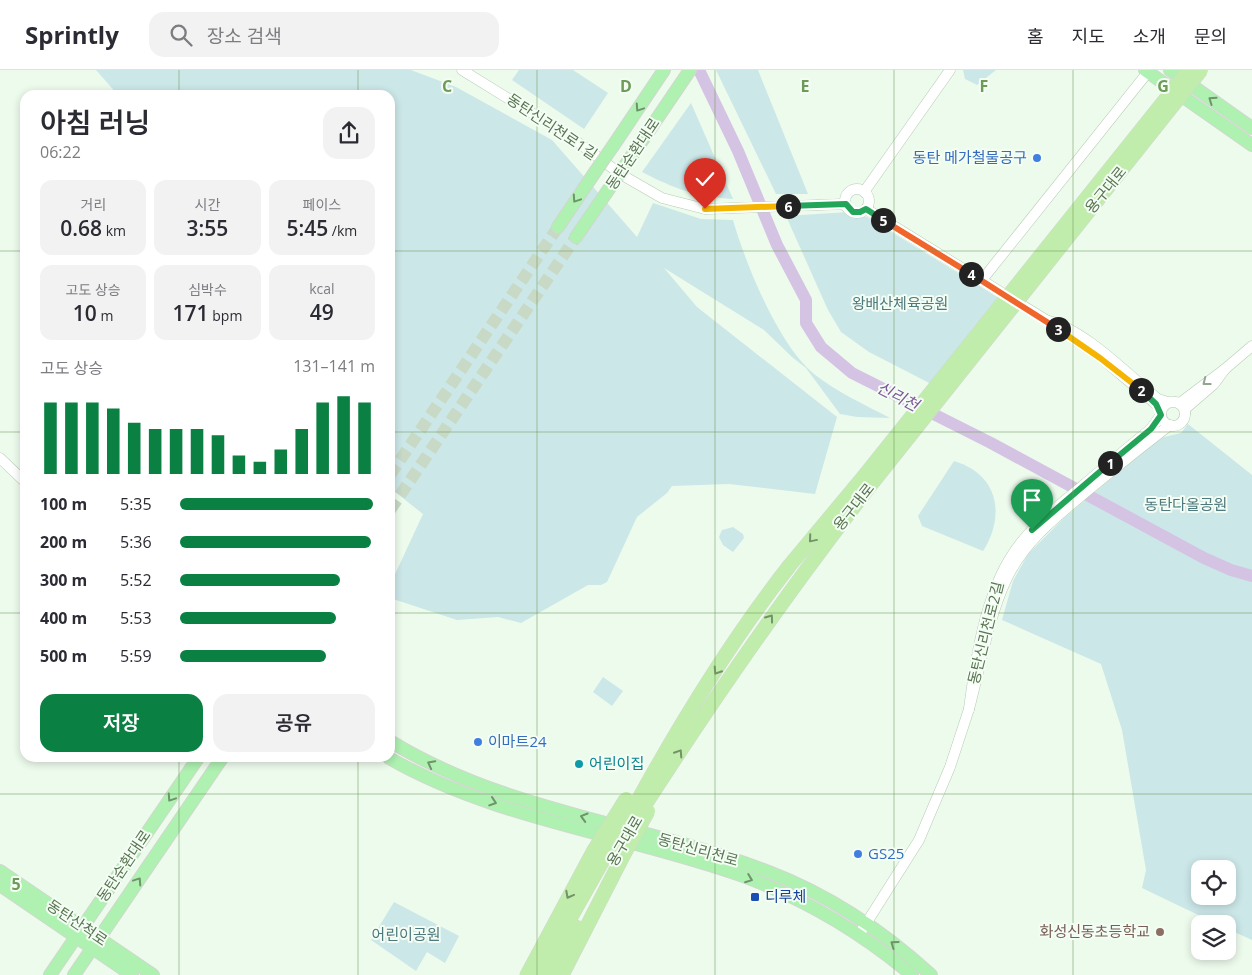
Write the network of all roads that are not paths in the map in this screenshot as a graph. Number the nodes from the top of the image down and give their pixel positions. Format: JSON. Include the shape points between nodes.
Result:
{"nodes":[{"id":1,"x":462,"y":70,"type":"edge"},
{"id":2,"x":664,"y":70,"type":"edge"},
{"id":3,"x":690,"y":70,"type":"edge"},
{"id":4,"x":950,"y":70,"type":"edge"},
{"id":5,"x":1170,"y":70,"type":"edge"},
{"id":6,"x":1189,"y":70,"type":"edge"},
{"id":7,"x":1201,"y":70,"type":"edge"},
{"id":8,"x":1146,"y":71,"type":"edge"},
{"id":9,"x":1252,"y":128,"type":"edge"},
{"id":10,"x":1252,"y":145,"type":"edge"},
{"id":11,"x":864,"y":192,"type":"junction"},
{"id":12,"x":846,"y":204,"type":"junction"},
{"id":13,"x":866,"y":209,"type":"junction"},
{"id":14,"x":558,"y":227,"type":"tunnel mouth"},
{"id":15,"x":576,"y":237,"type":"tunnel mouth"},
{"id":16,"x":982,"y":280,"type":"junction"},
{"id":17,"x":1046,"y":320,"type":"junction"},
{"id":18,"x":1252,"y":346,"type":"edge"},
{"id":19,"x":1225,"y":369,"type":"junction"},
{"id":20,"x":1172,"y":402,"type":"junction"},
{"id":21,"x":1161,"y":413,"type":"junction"},
{"id":22,"x":1185,"y":414,"type":"junction"},
{"id":23,"x":1170,"y":425,"type":"junction"},
{"id":24,"x":1139,"y":443,"type":"junction"},
{"id":25,"x":0,"y":458,"type":"edge"},
{"id":26,"x":20,"y":477,"type":"edge"},
{"id":27,"x":869,"y":478,"type":"junction"},
{"id":28,"x":395,"y":744,"type":"edge"},
{"id":29,"x":395,"y":761,"type":"edge"},
{"id":30,"x":195,"y":762,"type":"edge"},
{"id":31,"x":219,"y":762,"type":"edge"},
{"id":32,"x":659,"y":772,"type":"junction"},
{"id":33,"x":638,"y":806,"type":"junction"},
{"id":34,"x":529,"y":807,"type":"junction"},
{"id":35,"x":608,"y":857,"type":"junction"},
{"id":36,"x":0,"y":871,"type":"edge"},
{"id":37,"x":0,"y":886,"type":"edge"},
{"id":38,"x":863,"y":930,"type":"junction"},
{"id":39,"x":80,"y":932,"type":"junction"},
{"id":40,"x":95,"y":943,"type":"junction"},
{"id":41,"x":57,"y":973,"type":"edge"},
{"id":42,"x":74,"y":975,"type":"edge"},
{"id":43,"x":132,"y":975,"type":"edge"},
{"id":44,"x":153,"y":975,"type":"edge"},
{"id":45,"x":527,"y":975,"type":"edge"},
{"id":46,"x":538,"y":975,"type":"edge"},
{"id":47,"x":550,"y":975,"type":"edge"},
{"id":48,"x":562,"y":975,"type":"edge"},
{"id":49,"x":912,"y":975,"type":"edge"},
{"id":50,"x":931,"y":975,"type":"edge"}],
"edges":[{"from":1,"to":12,"type":"street","name":"동탄신리천로1길","via":[[662,198],[705,209]]},
{"from":2,"to":14,"type":"main road","name":"동탄순환대로","one_way":true,"bridge":true},
{"from":3,"to":15,"type":"main road","name":"동탄순환대로","bridge":true},
{"from":4,"to":11,"type":"street"},
{"from":9,"to":5,"type":"main road","one_way":true},
{"from":6,"to":27,"type":"highway","name":"용구대로","bridge":true},
{"from":7,"to":27,"type":"highway","name":"용구대로","bridge":true},
{"from":8,"to":10,"type":"main road"},
{"from":8,"to":16,"type":"street"},
{"from":11,"to":12,"type":"street","via":[[851,192],[846,197]]},
{"from":11,"to":13,"type":"street","via":[[869,202]]},
{"from":12,"to":13,"type":"street","name":"동탄신리천로1길","via":[[853,212]]},
{"from":13,"to":16,"type":"street"},
{"from":16,"to":17,"type":"street"},
{"from":17,"to":20,"type":"street","via":[[1056,322],[1084,340],[1158,399]]},
{"from":17,"to":21,"type":"street","via":[[1120,373],[1156,404]]},
{"from":18,"to":19,"type":"street"},
{"from":19,"to":20,"type":"street","one_way":true,"via":[[1180,403]]},
{"from":19,"to":22,"type":"street","via":[[1214,384],[1186,409]]},
{"from":20,"to":21,"type":"street"},
{"from":20,"to":22,"type":"street","via":[[1183,406]]},
{"from":21,"to":23,"type":"street","via":[[1164,422]]},
{"from":21,"to":24,"type":"street","name":"동탄신리천로2길"},
{"from":22,"to":23,"type":"street","via":[[1180,424]]},
{"from":23,"to":24,"type":"street","name":"동탄신리천로2길"},
{"from":24,"to":38,"type":"street","name":"동탄신리천로2길","via":[[1057,511],[1031,540],[1006,578],[950,767],[919,840]]},
{"from":25,"to":26,"type":"street"},
{"from":27,"to":32,"type":"highway","name":"용구대로"},
{"from":34,"to":28,"type":"main road","name":"동탄신리천로","one_way":true,"via":[[437,768]]},
{"from":29,"to":34,"type":"main road","name":"동탄신리천로","one_way":true,"via":[[437,782]]},
{"from":30,"to":39,"type":"main road","name":"동탄순환대로","one_way":true},
{"from":40,"to":31,"type":"main road","name":"동탄순환대로","one_way":true},
{"from":32,"to":33,"type":"highway"},
{"from":32,"to":33,"type":"highway","name":"용구대로"},
{"from":33,"to":35,"type":"highway","bridge":true},
{"from":33,"to":35,"type":"highway","name":"용구대로"},
{"from":34,"to":38,"type":"main road","name":"동탄신리천로","via":[[743,876]]},
{"from":35,"to":45,"type":"highway","one_way":true},
{"from":35,"to":46,"type":"highway","name":"용구대로"},
{"from":35,"to":47,"type":"highway","name":"용구대로"},
{"from":35,"to":48,"type":"highway"},
{"from":36,"to":39,"type":"main road","name":"동탄산척로"},
{"from":37,"to":39,"type":"main road","name":"동탄산척로"},
{"from":38,"to":49,"type":"main road","name":"동탄신리천로"},
{"from":50,"to":38,"type":"main road","name":"동탄신리천로","one_way":true,"via":[[898,946]]},
{"from":39,"to":40,"type":"main road","name":"동탄산척로"},
{"from":39,"to":41,"type":"main road","name":"동탄순환대로"},
{"from":40,"to":42,"type":"main road","name":"동탄순환대로"},
{"from":40,"to":43,"type":"main road","name":"동탄산척로"},
{"from":40,"to":44,"type":"main road","name":"동탄산척로"}]}
